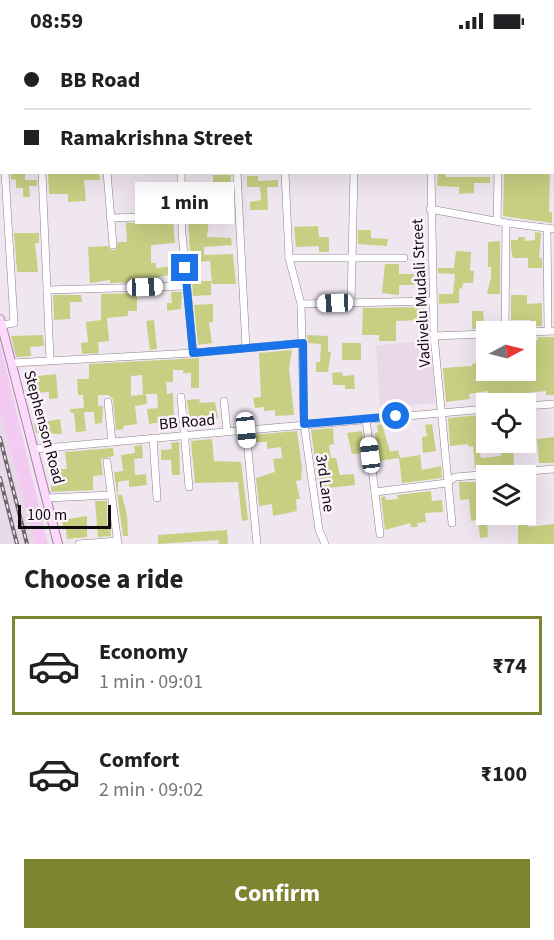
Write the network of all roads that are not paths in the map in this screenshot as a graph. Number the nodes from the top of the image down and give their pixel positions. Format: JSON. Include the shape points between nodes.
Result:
{"nodes":[{"id":1,"x":5,"y":174,"type":"edge"},
{"id":2,"x":42,"y":174,"type":"edge"},
{"id":3,"x":107,"y":174,"type":"edge"},
{"id":4,"x":181,"y":174,"type":"edge"},
{"id":5,"x":237,"y":174,"type":"edge"},
{"id":6,"x":285,"y":174,"type":"edge"},
{"id":7,"x":354,"y":174,"type":"edge"},
{"id":8,"x":431,"y":174,"type":"edge"},
{"id":9,"x":498,"y":174,"type":"edge"},
{"id":10,"x":430,"y":209,"type":"junction"},
{"id":11,"x":143,"y":217,"type":"dead end"},
{"id":12,"x":110,"y":219,"type":"junction"},
{"id":13,"x":497,"y":221,"type":"junction"},
{"id":14,"x":506,"y":223,"type":"junction"},
{"id":15,"x":550,"y":228,"type":"edge"},
{"id":16,"x":113,"y":245,"type":"dead end"},
{"id":17,"x":352,"y":257,"type":"junction"},
{"id":18,"x":288,"y":258,"type":"junction"},
{"id":19,"x":404,"y":258,"type":"dead end"},
{"id":20,"x":186,"y":286,"type":"junction"},
{"id":21,"x":47,"y":290,"type":"junction"},
{"id":22,"x":432,"y":301,"type":"junction"},
{"id":23,"x":351,"y":303,"type":"junction"},
{"id":24,"x":301,"y":304,"type":"junction"},
{"id":25,"x":505,"y":321,"type":"edge"},
{"id":26,"x":1,"y":322,"type":"edge"},
{"id":27,"x":551,"y":331,"type":"edge"},
{"id":28,"x":536,"y":332,"type":"edge"},
{"id":29,"x":476,"y":334,"type":"edge"},
{"id":30,"x":434,"y":336,"type":"junction"},
{"id":31,"x":303,"y":343,"type":"junction"},
{"id":32,"x":246,"y":348,"type":"junction"},
{"id":33,"x":193,"y":353,"type":"junction"},
{"id":34,"x":50,"y":360,"type":"junction"},
{"id":35,"x":12,"y":363,"type":"junction"},
{"id":36,"x":181,"y":397,"type":"dead end"},
{"id":37,"x":224,"y":401,"type":"dead end"},
{"id":38,"x":108,"y":402,"type":"dead end"},
{"id":39,"x":554,"y":404,"type":"edge"},
{"id":40,"x":536,"y":405,"type":"edge"},
{"id":41,"x":476,"y":410,"type":"edge"},
{"id":42,"x":442,"y":412,"type":"junction"},
{"id":43,"x":366,"y":419,"type":"junction"},
{"id":44,"x":304,"y":424,"type":"junction"},
{"id":45,"x":246,"y":430,"type":"junction"},
{"id":46,"x":227,"y":431,"type":"junction"},
{"id":47,"x":184,"y":435,"type":"junction"},
{"id":48,"x":153,"y":438,"type":"junction"},
{"id":49,"x":112,"y":442,"type":"junction"},
{"id":50,"x":34,"y":449,"type":"junction"},
{"id":51,"x":107,"y":462,"type":"dead end"},
{"id":52,"x":554,"y":469,"type":"edge"},
{"id":53,"x":447,"y":483,"type":"junction"},
{"id":54,"x":189,"y":487,"type":"dead end"},
{"id":55,"x":375,"y":492,"type":"junction"},
{"id":56,"x":111,"y":495,"type":"junction"},
{"id":57,"x":48,"y":498,"type":"junction"},
{"id":58,"x":157,"y":498,"type":"dead end"},
{"id":59,"x":452,"y":523,"type":"dead end"},
{"id":60,"x":380,"y":534,"type":"dead end"},
{"id":61,"x":98,"y":543,"type":"edge"},
{"id":62,"x":118,"y":543,"type":"edge"},
{"id":63,"x":58,"y":544,"type":"edge"},
{"id":64,"x":79,"y":544,"type":"edge"},
{"id":65,"x":257,"y":544,"type":"edge"},
{"id":66,"x":325,"y":544,"type":"edge"}],
"edges":[{"from":1,"to":26,"type":"street","via":[[14,323]]},
{"from":2,"to":21,"type":"street"},
{"from":3,"to":12,"type":"street"},
{"from":4,"to":20,"type":"street"},
{"from":5,"to":32,"type":"street"},
{"from":6,"to":18,"type":"street","name":"3rd Lane"},
{"from":7,"to":17,"type":"street"},
{"from":8,"to":10,"type":"street","name":"Vadivelu Mudali Street"},
{"from":9,"to":13,"type":"street"},
{"from":10,"to":13,"type":"street"},
{"from":10,"to":22,"type":"street","name":"Vadivelu Mudali Street","via":[[435,260]]},
{"from":11,"to":12,"type":"street"},
{"from":12,"to":16,"type":"street"},
{"from":13,"to":14,"type":"street"},
{"from":14,"to":15,"type":"street"},
{"from":14,"to":25,"type":"street"},
{"from":15,"to":27,"type":"street"},
{"from":17,"to":18,"type":"street"},
{"from":17,"to":19,"type":"street"},
{"from":17,"to":23,"type":"street"},
{"from":18,"to":24,"type":"street","name":"3rd Lane"},
{"from":20,"to":21,"type":"street"},
{"from":20,"to":33,"type":"street"},
{"from":21,"to":34,"type":"street"},
{"from":22,"to":23,"type":"street"},
{"from":22,"to":30,"type":"street","name":"Vadivelu Mudali Street"},
{"from":23,"to":24,"type":"street"},
{"from":24,"to":31,"type":"street","name":"3rd Lane"},
{"from":26,"to":35,"type":"main road","name":"Stephenson Road"},
{"from":27,"to":28,"type":"street"},
{"from":29,"to":30,"type":"street"},
{"from":30,"to":42,"type":"street","name":"Vadivelu Mudali Street"},
{"from":31,"to":32,"type":"street"},
{"from":31,"to":44,"type":"street","name":"3rd Lane"},
{"from":32,"to":33,"type":"street"},
{"from":33,"to":34,"type":"street"},
{"from":34,"to":35,"type":"street"},
{"from":35,"to":50,"type":"main road","name":"Stephenson Road"},
{"from":36,"to":47,"type":"street"},
{"from":37,"to":46,"type":"street"},
{"from":38,"to":49,"type":"street"},
{"from":39,"to":40,"type":"street"},
{"from":41,"to":42,"type":"street","name":"BB Road"},
{"from":42,"to":43,"type":"street","name":"BB Road"},
{"from":42,"to":53,"type":"street","name":"Vadivelu Mudali Street"},
{"from":43,"to":44,"type":"street","name":"BB Road"},
{"from":43,"to":55,"type":"street"},
{"from":44,"to":45,"type":"street","name":"BB Road"},
{"from":44,"to":66,"type":"street","name":"3rd Lane","via":[[319,530]]},
{"from":45,"to":46,"type":"street","name":"BB Road"},
{"from":45,"to":65,"type":"street"},
{"from":46,"to":47,"type":"street","name":"BB Road"},
{"from":47,"to":48,"type":"street","name":"BB Road"},
{"from":47,"to":54,"type":"street"},
{"from":48,"to":49,"type":"street","name":"BB Road"},
{"from":48,"to":58,"type":"street"},
{"from":49,"to":50,"type":"street","name":"BB Road"},
{"from":50,"to":57,"type":"main road","name":"Stephenson Road"},
{"from":51,"to":56,"type":"street"},
{"from":52,"to":53,"type":"street","via":[[455,477]]},
{"from":53,"to":55,"type":"street"},
{"from":53,"to":59,"type":"street","name":"Vadivelu Mudali Street"},
{"from":55,"to":60,"type":"street"},
{"from":56,"to":57,"type":"street"},
{"from":56,"to":62,"type":"street"},
{"from":57,"to":63,"type":"main road","name":"Stephenson Road"},
{"from":61,"to":62,"type":"street"},
{"from":61,"to":64,"type":"street"}]}
